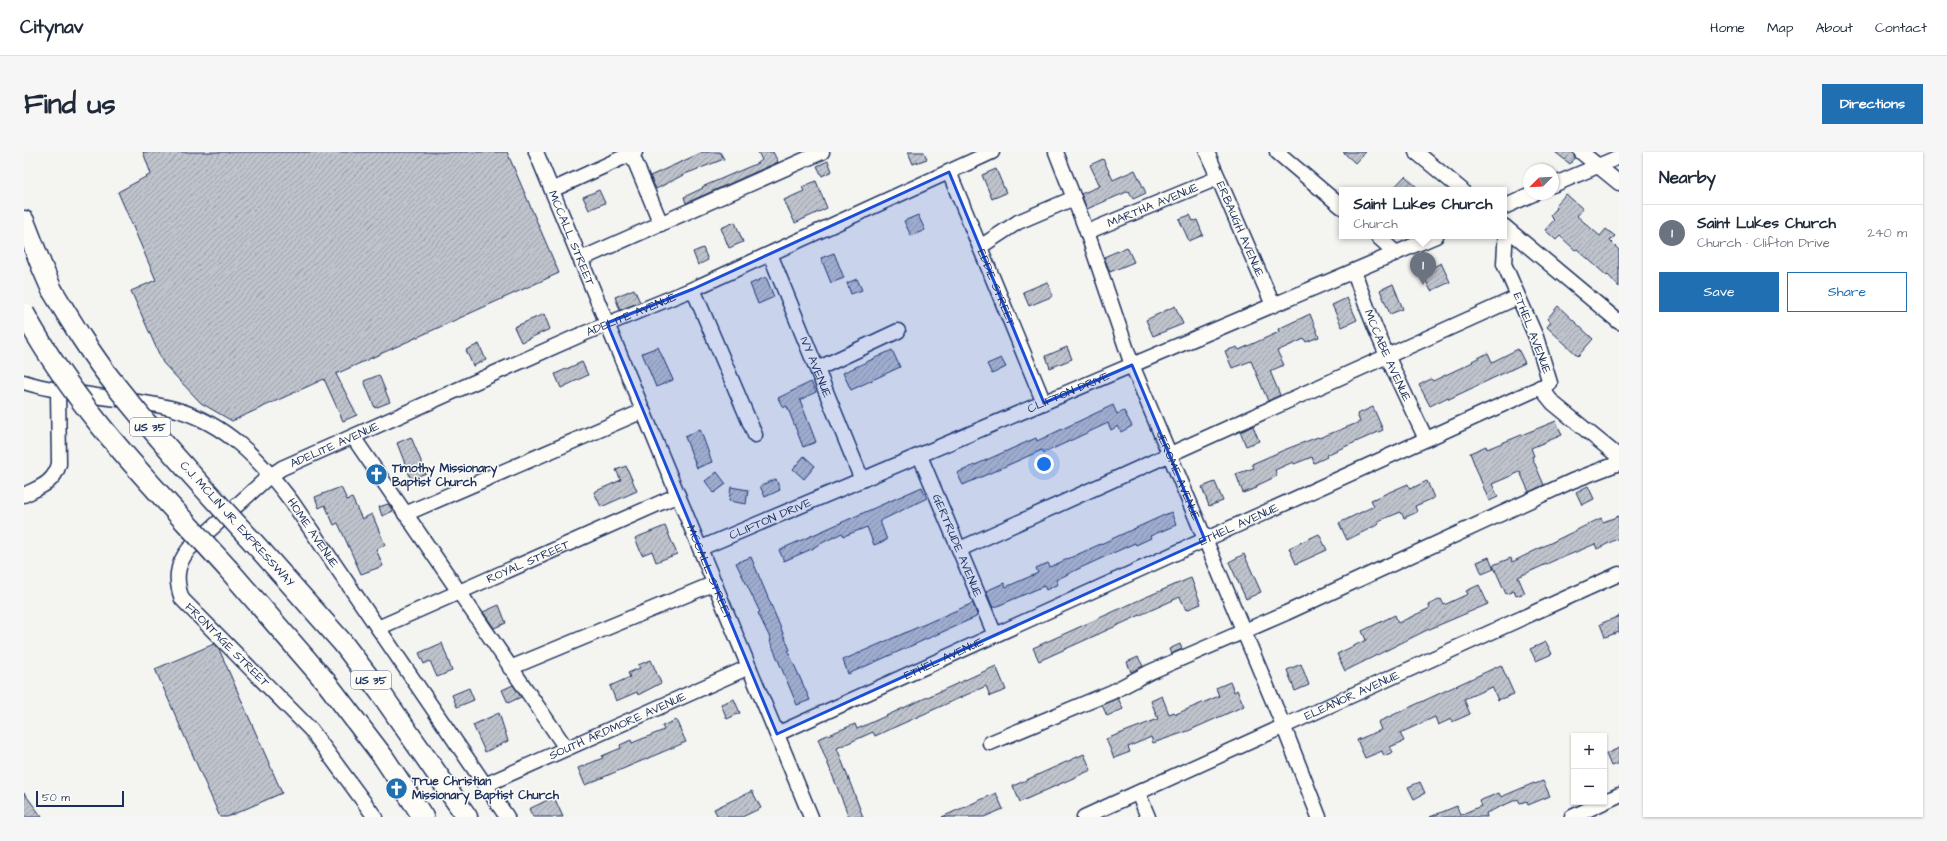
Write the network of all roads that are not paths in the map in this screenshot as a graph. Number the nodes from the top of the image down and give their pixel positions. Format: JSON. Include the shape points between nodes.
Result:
{"nodes":[{"id":1,"x":536,"y":152,"type":"edge"},
{"id":2,"x":633,"y":152,"type":"edge"},
{"id":3,"x":822,"y":152,"type":"edge"},
{"id":4,"x":992,"y":152,"type":"edge"},
{"id":5,"x":1056,"y":152,"type":"edge"},
{"id":6,"x":1207,"y":152,"type":"edge"},
{"id":7,"x":1277,"y":152,"type":"edge"},
{"id":8,"x":1416,"y":152,"type":"edge"},
{"id":9,"x":1581,"y":152,"type":"edge"},
{"id":10,"x":1619,"y":157,"type":"edge"},
{"id":11,"x":1598,"y":166,"type":"junction"},
{"id":12,"x":949,"y":172,"type":"junction"},
{"id":13,"x":1218,"y":178,"type":"junction"},
{"id":14,"x":1559,"y":182,"type":"edge"},
{"id":15,"x":1619,"y":183,"type":"edge"},
{"id":16,"x":1458,"y":187,"type":"edge"},
{"id":17,"x":552,"y":190,"type":"junction"},
{"id":18,"x":1074,"y":198,"type":"junction"},
{"id":19,"x":1523,"y":198,"type":"edge"},
{"id":20,"x":1339,"y":204,"type":"edge"},
{"id":21,"x":1507,"y":205,"type":"edge"},
{"id":22,"x":24,"y":221,"type":"edge"},
{"id":23,"x":661,"y":224,"type":"junction"},
{"id":24,"x":1507,"y":229,"type":"edge"},
{"id":25,"x":1087,"y":232,"type":"junction"},
{"id":26,"x":1380,"y":239,"type":"edge"},
{"id":27,"x":1429,"y":239,"type":"edge"},
{"id":28,"x":1505,"y":239,"type":"edge"},
{"id":29,"x":980,"y":247,"type":"junction"},
{"id":30,"x":1396,"y":253,"type":"junction"},
{"id":31,"x":770,"y":254,"type":"junction"},
{"id":32,"x":581,"y":259,"type":"junction"},
{"id":33,"x":1354,"y":271,"type":"junction"},
{"id":34,"x":693,"y":289,"type":"junction"},
{"id":35,"x":1518,"y":297,"type":"junction"},
{"id":36,"x":1273,"y":305,"type":"junction"},
{"id":37,"x":24,"y":314,"type":"edge"},
{"id":38,"x":1619,"y":322,"type":"edge"},
{"id":39,"x":608,"y":325,"type":"junction"},
{"id":40,"x":898,"y":331,"type":"dead end"},
{"id":41,"x":1387,"y":357,"type":"junction"},
{"id":42,"x":1132,"y":365,"type":"junction"},
{"id":43,"x":818,"y":369,"type":"junction"},
{"id":44,"x":24,"y":382,"type":"edge"},
{"id":45,"x":1540,"y":387,"type":"junction"},
{"id":46,"x":58,"y":390,"type":"junction"},
{"id":47,"x":1044,"y":403,"type":"junction"},
{"id":48,"x":644,"y":411,"type":"junction"},
{"id":49,"x":754,"y":435,"type":"dead end"},
{"id":50,"x":353,"y":437,"type":"junction"},
{"id":51,"x":1426,"y":439,"type":"junction"},
{"id":52,"x":1170,"y":455,"type":"junction"},
{"id":53,"x":920,"y":456,"type":"junction"},
{"id":54,"x":1619,"y":457,"type":"edge"},
{"id":55,"x":1619,"y":463,"type":"edge"},
{"id":56,"x":270,"y":476,"type":"junction"},
{"id":57,"x":862,"y":480,"type":"junction"},
{"id":58,"x":24,"y":494,"type":"edge"},
{"id":59,"x":678,"y":495,"type":"junction"},
{"id":60,"x":405,"y":514,"type":"junction"},
{"id":61,"x":1205,"y":540,"type":"junction"},
{"id":62,"x":701,"y":548,"type":"junction"},
{"id":63,"x":960,"y":549,"type":"junction"},
{"id":64,"x":1619,"y":574,"type":"edge"},
{"id":65,"x":714,"y":583,"type":"junction"},
{"id":66,"x":459,"y":593,"type":"junction"},
{"id":67,"x":378,"y":628,"type":"junction"},
{"id":68,"x":1244,"y":632,"type":"junction"},
{"id":69,"x":995,"y":635,"type":"junction"},
{"id":70,"x":749,"y":667,"type":"junction"},
{"id":71,"x":510,"y":668,"type":"junction"},
{"id":72,"x":1283,"y":725,"type":"junction"},
{"id":73,"x":777,"y":734,"type":"junction"},
{"id":74,"x":990,"y":743,"type":"dead end"},
{"id":75,"x":566,"y":748,"type":"junction"},
{"id":76,"x":485,"y":785,"type":"junction"},
{"id":77,"x":1138,"y":793,"type":"junction"},
{"id":78,"x":1619,"y":795,"type":"edge"},
{"id":79,"x":806,"y":815,"type":"edge"},
{"id":80,"x":1578,"y":816,"type":"edge"},
{"id":81,"x":375,"y":817,"type":"edge"},
{"id":82,"x":424,"y":817,"type":"edge"},
{"id":83,"x":468,"y":817,"type":"edge"},
{"id":84,"x":507,"y":817,"type":"edge"},
{"id":85,"x":1084,"y":817,"type":"edge"},
{"id":86,"x":1148,"y":817,"type":"edge"},
{"id":87,"x":1319,"y":817,"type":"edge"}],
"edges":[{"from":1,"to":17,"type":"street","name":"MCCALL STREET"},
{"from":2,"to":17,"type":"street"},
{"from":2,"to":23,"type":"street"},
{"from":3,"to":23,"type":"street"},
{"from":4,"to":12,"type":"street","name":"ADELITE AVENUE"},
{"from":5,"to":18,"type":"street","name":"JEROME AVENUE"},
{"from":6,"to":13,"type":"street","name":"ERBAUGH AVENUE"},
{"from":7,"to":20,"type":"street"},
{"from":8,"to":16,"type":"street"},
{"from":9,"to":11,"type":"street"},
{"from":10,"to":11,"type":"street"},
{"from":11,"to":14,"type":"street"},
{"from":11,"to":15,"type":"street"},
{"from":12,"to":29,"type":"street","name":"EDDIE STREET"},
{"from":12,"to":31,"type":"street","name":"ADELITE AVENUE"},
{"from":13,"to":25,"type":"street","name":"MARTHA AVENUE"},
{"from":13,"to":36,"type":"street","name":"ERBAUGH AVENUE"},
{"from":17,"to":32,"type":"street","name":"MCCALL STREET"},
{"from":18,"to":25,"type":"street","name":"JEROME AVENUE"},
{"from":18,"to":29,"type":"street","via":[[1018,222]]},
{"from":19,"to":21,"type":"street"},
{"from":22,"to":83,"type":"highway","name":"C.J. MCLIN JR. EXPRESSWAY","number":"US 35","bridge":true,"via":[[52,290],[87,347],[115,386],[342,642]]},
{"from":23,"to":32,"type":"street"},
{"from":24,"to":38,"type":"street"},
{"from":25,"to":42,"type":"street","name":"JEROME AVENUE"},
{"from":26,"to":30,"type":"street"},
{"from":27,"to":30,"type":"street","name":"CLIFTON DRIVE"},
{"from":28,"to":35,"type":"street","name":"ETHEL AVENUE","via":[[1504,264]]},
{"from":29,"to":47,"type":"street","name":"EDDIE STREET"},
{"from":30,"to":33,"type":"street","name":"CLIFTON DRIVE"},
{"from":31,"to":34,"type":"street","name":"ADELITE AVENUE"},
{"from":31,"to":43,"type":"street","name":"IVY AVENUE"},
{"from":32,"to":39,"type":"street","name":"MCCALL STREET"},
{"from":33,"to":36,"type":"street","name":"CLIFTON DRIVE"},
{"from":33,"to":41,"type":"street","name":"MCCABE AVENUE","via":[[1366,310]]},
{"from":34,"to":39,"type":"street","name":"ADELITE AVENUE"},
{"from":34,"to":49,"type":"street"},
{"from":35,"to":41,"type":"street"},
{"from":35,"to":45,"type":"street","name":"ETHEL AVENUE","via":[[1536,338],[1550,382]]},
{"from":36,"to":42,"type":"street","name":"CLIFTON DRIVE"},
{"from":37,"to":82,"type":"highway","number":"US 35","bridge":true,"via":[[52,362],[96,419],[269,615],[345,706]]},
{"from":39,"to":48,"type":"street","name":"MCCALL STREET"},
{"from":39,"to":50,"type":"street","name":"ADELITE AVENUE"},
{"from":40,"to":43,"type":"street"},
{"from":41,"to":51,"type":"street","name":"MCCABE AVENUE"},
{"from":41,"to":52,"type":"street"},
{"from":42,"to":47,"type":"street","name":"CLIFTON DRIVE"},
{"from":42,"to":52,"type":"street","name":"JEROME AVENUE"},
{"from":43,"to":57,"type":"street","name":"IVY AVENUE"},
{"from":44,"to":46,"type":"street","name":"HOME AVENUE"},
{"from":45,"to":51,"type":"street","name":"ETHEL AVENUE"},
{"from":45,"to":54,"type":"street","via":[[1553,403]]},
{"from":46,"to":56,"type":"street","name":"HOME AVENUE","via":[[150,404],[192,415],[238,441]]},
{"from":46,"to":58,"type":"street","via":[[57,471],[52,480],[44,486]]},
{"from":47,"to":53,"type":"street","name":"CLIFTON DRIVE"},
{"from":48,"to":59,"type":"street","name":"MCCALL STREET"},
{"from":48,"to":60,"type":"street"},
{"from":50,"to":56,"type":"street","name":"ADELITE AVENUE","via":[[282,468]]},
{"from":50,"to":60,"type":"street"},
{"from":51,"to":61,"type":"street","name":"ETHEL AVENUE"},
{"from":52,"to":61,"type":"street","name":"JEROME AVENUE"},
{"from":52,"to":63,"type":"street"},
{"from":53,"to":57,"type":"street","name":"CLIFTON DRIVE"},
{"from":53,"to":63,"type":"street","name":"GERTRUDE AVENUE"},
{"from":55,"to":68,"type":"street","via":[[1572,481]]},
{"from":56,"to":67,"type":"street","name":"HOME AVENUE","via":[[292,502]]},
{"from":56,"to":81,"type":"street","name":"FRONTAGE STREET","via":[[189,549],[178,569],[178,588],[182,599],[191,609],[311,730]]},
{"from":57,"to":62,"type":"street","name":"CLIFTON DRIVE"},
{"from":59,"to":62,"type":"street","name":"MCCALL STREET"},
{"from":59,"to":66,"type":"street","name":"ROYAL STREET"},
{"from":60,"to":66,"type":"street"},
{"from":61,"to":68,"type":"street","name":"JEROME AVENUE"},
{"from":61,"to":69,"type":"street","name":"ETHEL AVENUE"},
{"from":62,"to":65,"type":"street","name":"MCCALL STREET"},
{"from":63,"to":69,"type":"street","name":"GERTRUDE AVENUE"},
{"from":64,"to":72,"type":"street","name":"ELEANOR AVENUE"},
{"from":65,"to":70,"type":"street","name":"MCCALL STREET"},
{"from":65,"to":71,"type":"street"},
{"from":66,"to":67,"type":"street","name":"ROYAL STREET"},
{"from":66,"to":71,"type":"street"},
{"from":67,"to":76,"type":"street","name":"HOME AVENUE"},
{"from":68,"to":72,"type":"street","name":"JEROME AVENUE"},
{"from":68,"to":74,"type":"street","via":[[1150,672],[1112,692]]},
{"from":69,"to":73,"type":"street","name":"ETHEL AVENUE"},
{"from":70,"to":73,"type":"street","name":"MCCALL STREET"},
{"from":70,"to":75,"type":"street","name":"SOUTH ARDMORE AVENUE"},
{"from":71,"to":75,"type":"street"},
{"from":72,"to":77,"type":"street","name":"ELEANOR AVENUE"},
{"from":72,"to":87,"type":"street","name":"JEROME AVENUE"},
{"from":73,"to":79,"type":"street","name":"MCCALL STREET"},
{"from":75,"to":76,"type":"street","name":"SOUTH ARDMORE AVENUE"},
{"from":76,"to":84,"type":"street","name":"HOME AVENUE"},
{"from":77,"to":85,"type":"street","name":"ELEANOR AVENUE"},
{"from":77,"to":86,"type":"street"},
{"from":78,"to":80,"type":"street"}]}
